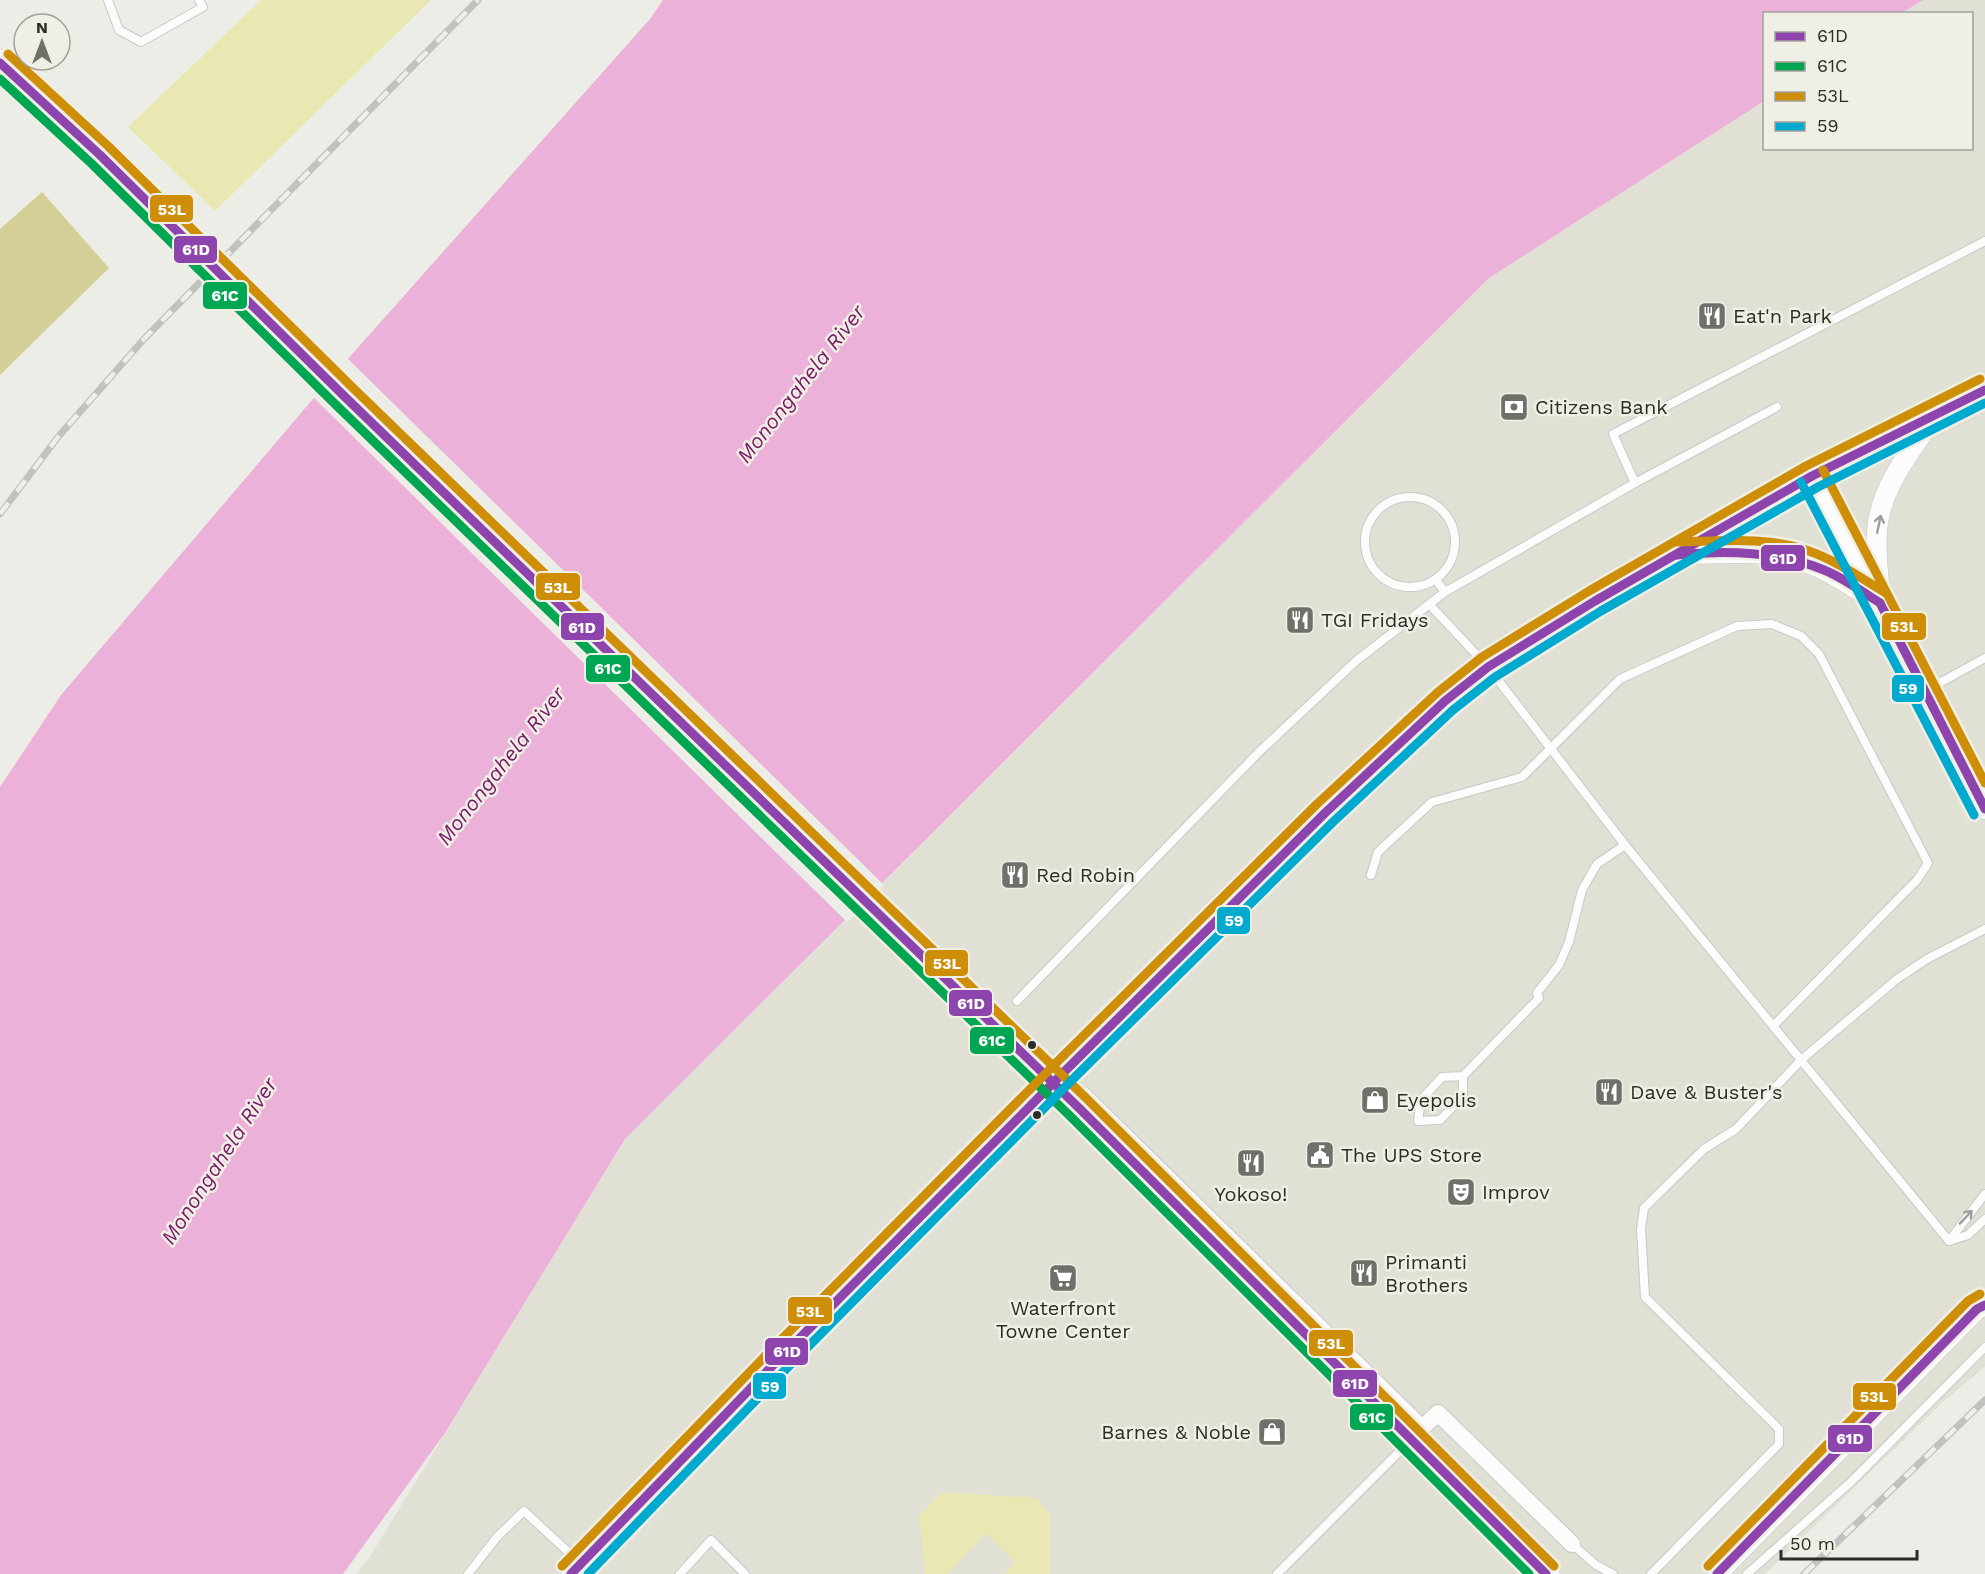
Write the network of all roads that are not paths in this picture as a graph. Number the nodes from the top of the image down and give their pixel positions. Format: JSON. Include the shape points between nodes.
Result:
{"nodes":[{"id":1,"x":108,"y":0,"type":"edge"},
{"id":2,"x":199,"y":0,"type":"edge"},
{"id":3,"x":0,"y":63,"type":"edge"},
{"id":4,"x":1985,"y":242,"type":"edge"},
{"id":5,"x":1985,"y":390,"type":"edge"},
{"id":6,"x":1777,"y":407,"type":"dead end"},
{"id":7,"x":1933,"y":417,"type":"junction"},
{"id":8,"x":1812,"y":476,"type":"junction"},
{"id":9,"x":1635,"y":483,"type":"junction"},
{"id":10,"x":1677,"y":554,"type":"junction"},
{"id":11,"x":1436,"y":580,"type":"junction"},
{"id":12,"x":1445,"y":591,"type":"junction"},
{"id":13,"x":1880,"y":603,"type":"junction"},
{"id":14,"x":1429,"y":604,"type":"junction"},
{"id":15,"x":1985,"y":658,"type":"edge"},
{"id":16,"x":1488,"y":667,"type":"junction"},
{"id":17,"x":1925,"y":691,"type":"junction"},
{"id":18,"x":1552,"y":750,"type":"junction"},
{"id":19,"x":1985,"y":809,"type":"edge"},
{"id":20,"x":1625,"y":845,"type":"junction"},
{"id":21,"x":1371,"y":875,"type":"dead end"},
{"id":22,"x":1985,"y":929,"type":"edge"},
{"id":23,"x":1017,"y":1001,"type":"dead end"},
{"id":24,"x":1773,"y":1026,"type":"junction"},
{"id":25,"x":1801,"y":1060,"type":"junction"},
{"id":26,"x":1061,"y":1075,"type":"junction"},
{"id":27,"x":1463,"y":1076,"type":"junction"},
{"id":28,"x":1985,"y":1194,"type":"edge"},
{"id":29,"x":1985,"y":1220,"type":"edge"},
{"id":30,"x":1949,"y":1241,"type":"junction"},
{"id":31,"x":1985,"y":1305,"type":"edge"},
{"id":32,"x":1985,"y":1347,"type":"edge"},
{"id":33,"x":1422,"y":1428,"type":"junction"},
{"id":34,"x":1572,"y":1544,"type":"joint"},
{"id":35,"x":581,"y":1570,"type":"edge"},
{"id":36,"x":468,"y":1574,"type":"edge"},
{"id":37,"x":680,"y":1574,"type":"edge"},
{"id":38,"x":745,"y":1574,"type":"edge"},
{"id":39,"x":1277,"y":1574,"type":"edge"},
{"id":40,"x":1546,"y":1574,"type":"edge"},
{"id":41,"x":1613,"y":1574,"type":"edge"},
{"id":42,"x":1651,"y":1574,"type":"edge"},
{"id":43,"x":1717,"y":1574,"type":"edge"},
{"id":44,"x":1747,"y":1574,"type":"edge"}],
"edges":[{"from":1,"to":2,"type":"lane","via":[[119,30],[141,42],[203,7]]},
{"from":3,"to":40,"type":"main road","bridge":true,"via":[[100,155],[1079,1108]]},
{"from":4,"to":9,"type":"lane","via":[[1613,434]]},
{"from":5,"to":7,"type":"street"},
{"from":6,"to":9,"type":"lane"},
{"from":7,"to":8,"type":"street"},
{"from":13,"to":7,"type":"street","one_way":true,"via":[[1876,530],[1899,468]]},
{"from":8,"to":10,"type":"street"},
{"from":8,"to":13,"type":"street"},
{"from":9,"to":12,"type":"lane"},
{"from":10,"to":13,"type":"street","via":[[1762,554],[1785,558],[1818,567]]},
{"from":10,"to":16,"type":"street"},
{"from":11,"to":11,"type":"lane","via":[[1454,557],[1455,529],[1439,504],[1411,495],[1383,504],[1368,522],[1364,546],[1372,568],[1390,583],[1414,588]]},
{"from":11,"to":12,"type":"lane"},
{"from":12,"to":14,"type":"lane"},
{"from":13,"to":17,"type":"street"},
{"from":14,"to":16,"type":"lane"},
{"from":14,"to":23,"type":"lane","via":[[1356,661],[1259,752]]},
{"from":15,"to":17,"type":"lane"},
{"from":16,"to":18,"type":"lane"},
{"from":16,"to":26,"type":"street","via":[[1425,718],[1350,789]]},
{"from":17,"to":19,"type":"street"},
{"from":18,"to":20,"type":"lane"},
{"from":18,"to":21,"type":"lane","via":[[1522,777],[1432,802],[1378,852]]},
{"from":18,"to":24,"type":"lane","via":[[1620,679],[1737,626],[1772,624],[1801,636],[1819,654],[1928,863],[1917,880]]},
{"from":20,"to":24,"type":"lane"},
{"from":20,"to":27,"type":"lane","via":[[1597,864],[1582,890],[1566,950],[1537,993],[1539,998]]},
{"from":22,"to":25,"type":"lane","via":[[1897,979]]},
{"from":24,"to":25,"type":"lane"},
{"from":25,"to":30,"type":"lane"},
{"from":25,"to":42,"type":"lane","via":[[1736,1129],[1704,1149],[1644,1208],[1641,1229],[1645,1297],[1779,1429],[1779,1444]]},
{"from":26,"to":33,"type":"street"},
{"from":26,"to":35,"type":"street"},
{"from":27,"to":27,"type":"lane","via":[[1442,1077],[1421,1100],[1418,1121],[1440,1120],[1463,1096]]},
{"from":30,"to":28,"type":"lane","one_way":true},
{"from":29,"to":30,"type":"lane","via":[[1968,1235]]},
{"from":31,"to":43,"type":"street"},
{"from":32,"to":44,"type":"lane","via":[[1852,1481]]},
{"from":33,"to":34,"type":"street","via":[[1438,1413]]},
{"from":33,"to":39,"type":"lane"},
{"from":34,"to":41,"type":"lane"},
{"from":35,"to":36,"type":"lane","via":[[524,1511]]},
{"from":37,"to":38,"type":"lane","via":[[711,1540]]}]}
